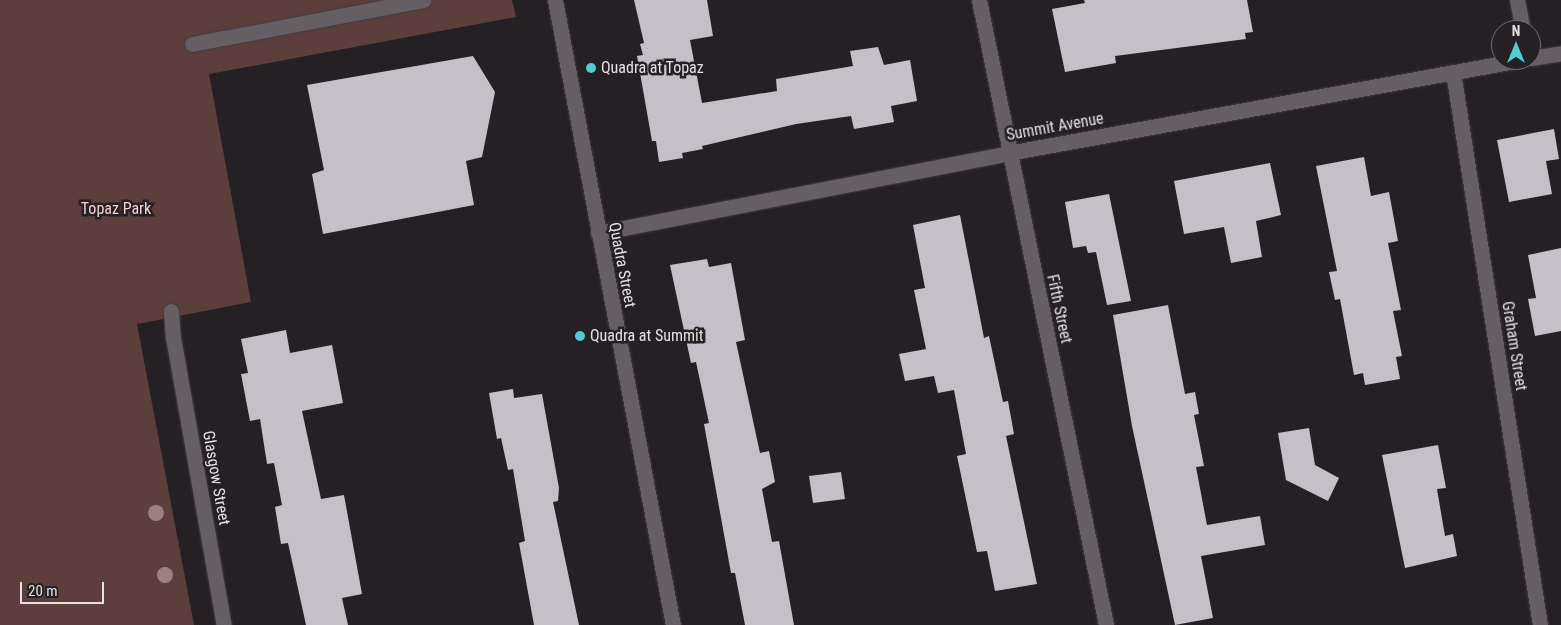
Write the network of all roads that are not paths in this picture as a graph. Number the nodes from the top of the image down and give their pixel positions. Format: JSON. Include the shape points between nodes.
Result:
{"nodes":[{"id":1,"x":423,"y":0,"type":"edge"},
{"id":2,"x":555,"y":0,"type":"edge"},
{"id":3,"x":979,"y":0,"type":"edge"},
{"id":4,"x":1517,"y":0,"type":"edge"},
{"id":5,"x":1520,"y":20,"type":"edge"},
{"id":6,"x":192,"y":44,"type":"dead end"},
{"id":7,"x":1561,"y":53,"type":"edge"},
{"id":8,"x":1541,"y":56,"type":"edge"},
{"id":9,"x":1491,"y":65,"type":"edge"},
{"id":10,"x":1453,"y":72,"type":"junction"},
{"id":11,"x":1008,"y":153,"type":"junction"},
{"id":12,"x":598,"y":233,"type":"junction"},
{"id":13,"x":171,"y":311,"type":"dead end"},
{"id":14,"x":224,"y":625,"type":"edge"},
{"id":15,"x":673,"y":625,"type":"edge"},
{"id":16,"x":1106,"y":625,"type":"edge"},
{"id":17,"x":1540,"y":625,"type":"edge"}],
"edges":[{"from":1,"to":6,"type":"street"},
{"from":2,"to":12,"type":"street","name":"Quadra Street"},
{"from":3,"to":11,"type":"street","name":"Fifth Street"},
{"from":4,"to":5,"type":"street"},
{"from":7,"to":8,"type":"street"},
{"from":9,"to":10,"type":"street","name":"Summit Avenue"},
{"from":10,"to":11,"type":"street","name":"Summit Avenue"},
{"from":10,"to":17,"type":"street","name":"Graham Street"},
{"from":11,"to":12,"type":"street","name":"Summit Avenue"},
{"from":11,"to":16,"type":"street","name":"Fifth Street"},
{"from":12,"to":15,"type":"street","name":"Quadra Street"},
{"from":13,"to":14,"type":"street","name":"Glasgow Street"}]}
